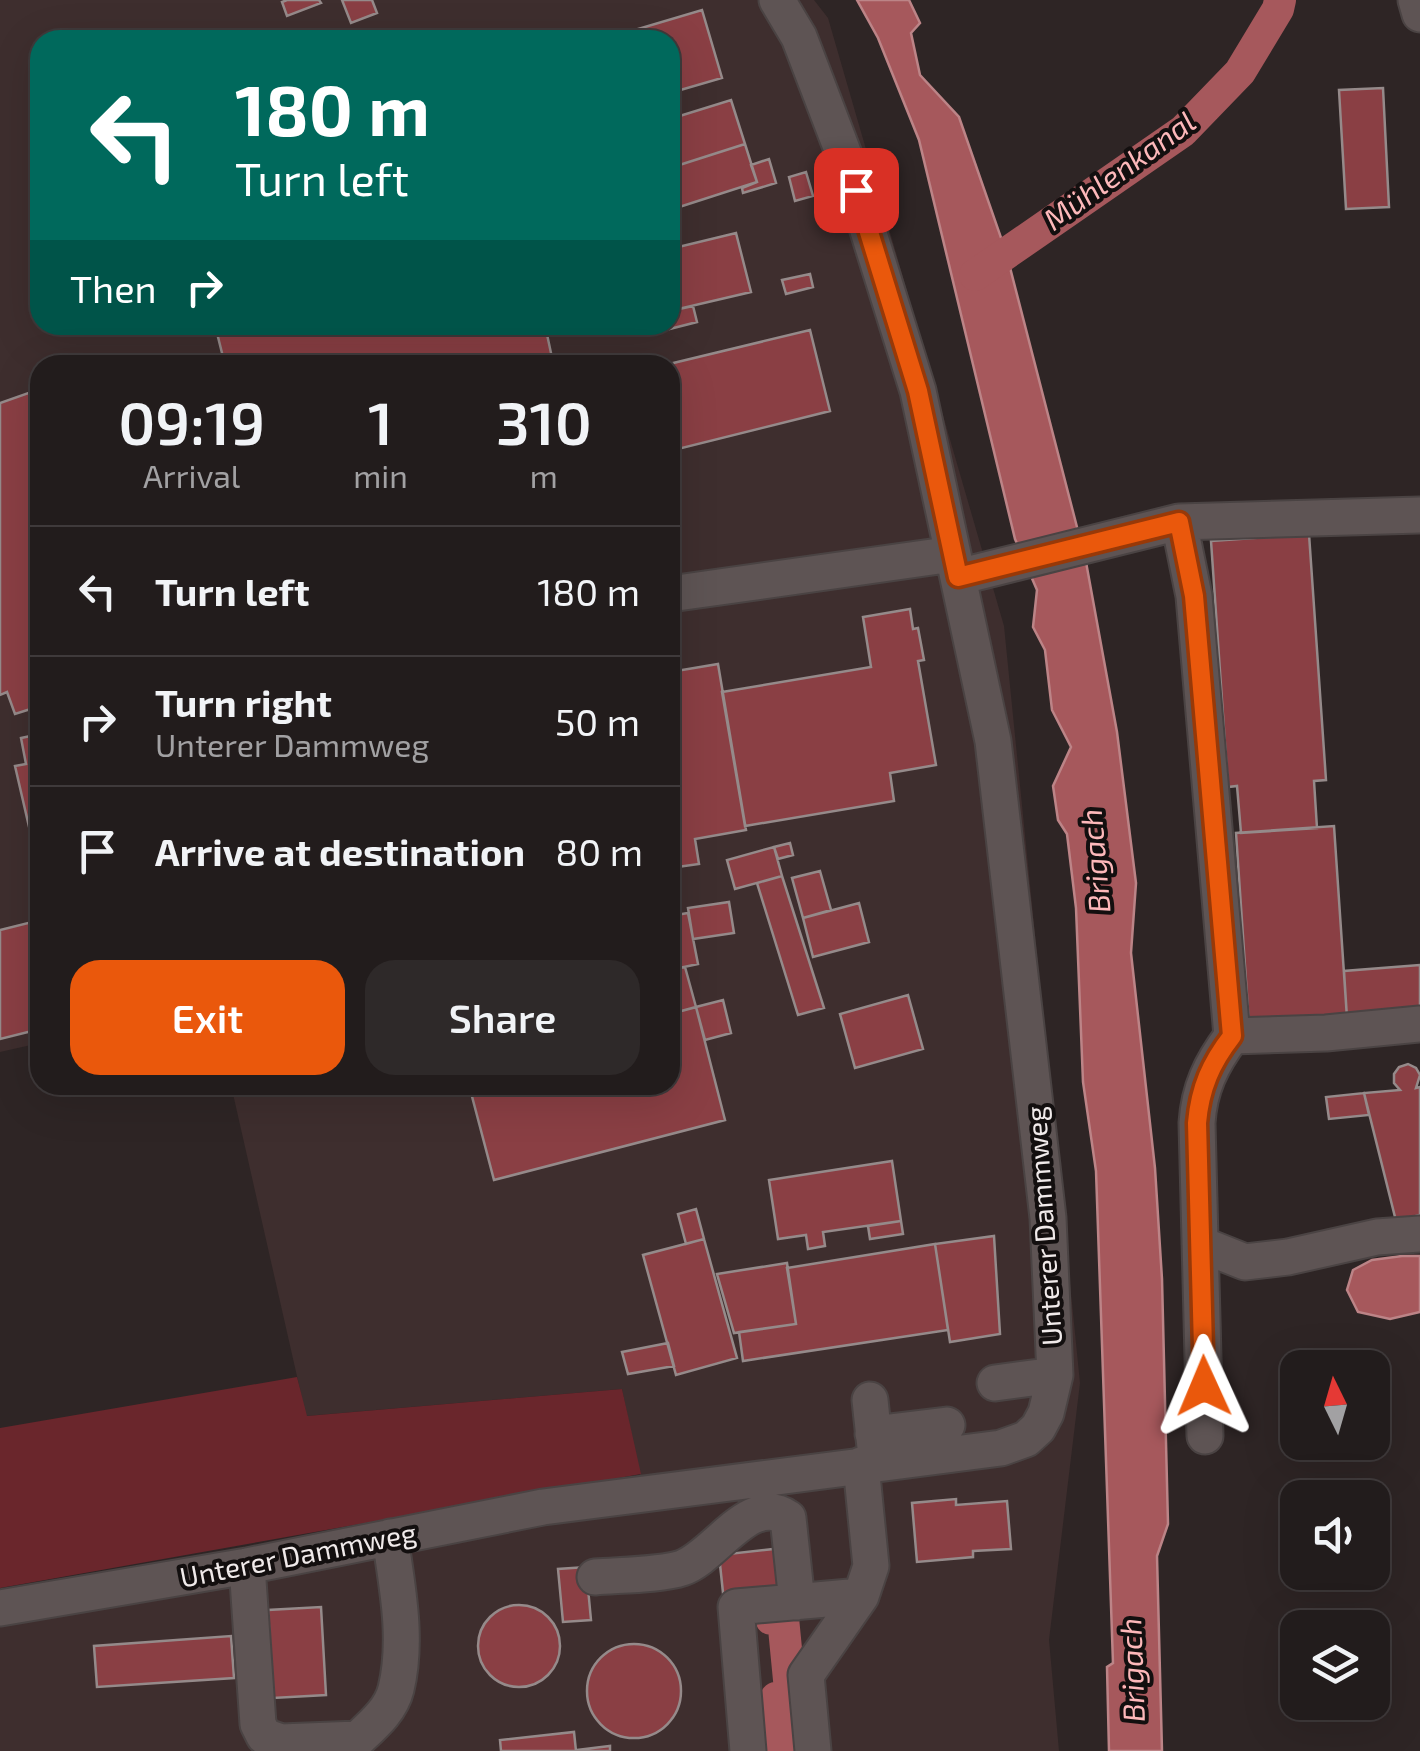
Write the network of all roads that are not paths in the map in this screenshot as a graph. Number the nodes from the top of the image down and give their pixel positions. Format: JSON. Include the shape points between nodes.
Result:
{"nodes":[{"id":1,"x":777,"y":0,"type":"edge"},
{"id":2,"x":1416,"y":0,"type":"edge"},
{"id":3,"x":1420,"y":14,"type":"edge"},
{"id":4,"x":1420,"y":514,"type":"edge"},
{"id":5,"x":1179,"y":522,"type":"junction"},
{"id":6,"x":966,"y":567,"type":"junction"},
{"id":7,"x":680,"y":593,"type":"edge"},
{"id":8,"x":1420,"y":1024,"type":"edge"},
{"id":9,"x":1232,"y":1036,"type":"junction"},
{"id":10,"x":1420,"y":1234,"type":"edge"},
{"id":11,"x":1200,"y":1244,"type":"junction"},
{"id":12,"x":1055,"y":1375,"type":"junction"},
{"id":13,"x":995,"y":1384,"type":"dead end"},
{"id":14,"x":946,"y":1425,"type":"dead end"},
{"id":15,"x":1205,"y":1436,"type":"dead end"},
{"id":16,"x":870,"y":1441,"type":"junction"},
{"id":17,"x":390,"y":1537,"type":"junction"},
{"id":18,"x":247,"y":1566,"type":"junction"},
{"id":19,"x":594,"y":1577,"type":"dead end"},
{"id":20,"x":861,"y":1596,"type":"junction"},
{"id":21,"x":796,"y":1602,"type":"junction"},
{"id":22,"x":0,"y":1608,"type":"edge"},
{"id":23,"x":360,"y":1745,"type":"edge"},
{"id":24,"x":748,"y":1751,"type":"edge"},
{"id":25,"x":813,"y":1751,"type":"edge"}],
"edges":[{"from":1,"to":6,"type":"street","name":"Unterer Dammweg","via":[[799,37],[866,219]]},
{"from":2,"to":3,"type":"street"},
{"from":4,"to":5,"type":"street"},
{"from":5,"to":6,"type":"street"},
{"from":5,"to":9,"type":"street","via":[[1194,596]]},
{"from":6,"to":7,"type":"street"},
{"from":6,"to":12,"type":"street","name":"Unterer Dammweg","via":[[1020,959],[1048,1218]]},
{"from":8,"to":9,"type":"street"},
{"from":9,"to":11,"type":"street","via":[[1199,1098]]},
{"from":10,"to":11,"type":"street","via":[[1255,1261]]},
{"from":11,"to":15,"type":"street"},
{"from":12,"to":13,"type":"street"},
{"from":12,"to":16,"type":"street","name":"Unterer Dammweg","via":[[1038,1428],[1001,1448]]},
{"from":14,"to":16,"type":"street"},
{"from":16,"to":17,"type":"street","name":"Unterer Dammweg"},
{"from":16,"to":20,"type":"street","via":[[872,1566]]},
{"from":17,"to":18,"type":"street","name":"Unterer Dammweg"},
{"from":17,"to":23,"type":"street","via":[[401,1623],[396,1691]]},
{"from":18,"to":22,"type":"street","name":"Unterer Dammweg"},
{"from":18,"to":23,"type":"street","via":[[264,1736]]},
{"from":19,"to":21,"type":"street","via":[[683,1568],[756,1514],[779,1512],[792,1533]]},
{"from":20,"to":21,"type":"street"},
{"from":20,"to":25,"type":"street","via":[[806,1676]]},
{"from":21,"to":24,"type":"street","via":[[736,1607]]}]}
